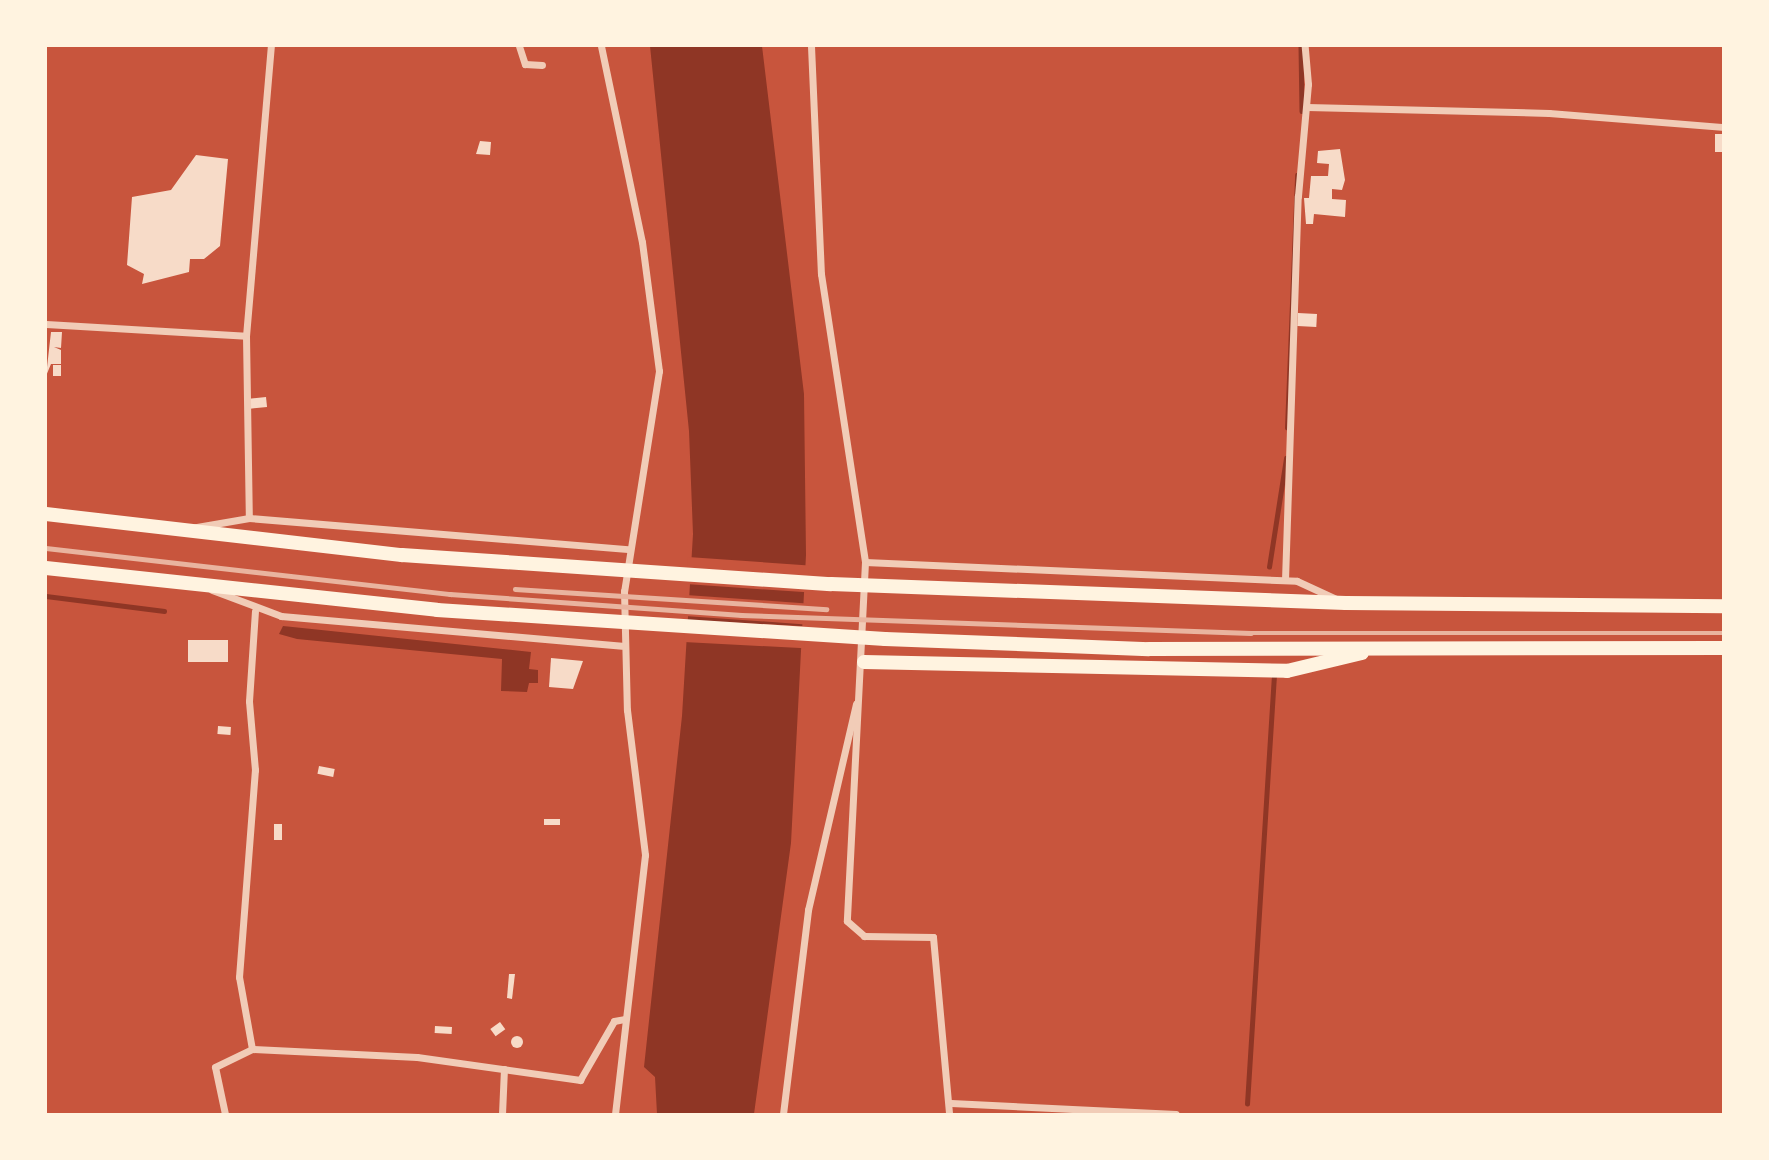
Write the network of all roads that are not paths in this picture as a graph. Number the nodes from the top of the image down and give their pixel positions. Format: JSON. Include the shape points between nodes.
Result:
{"nodes":[{"id":1,"x":271,"y":46,"type":"edge"},
{"id":2,"x":520,"y":46,"type":"edge"},
{"id":3,"x":601,"y":46,"type":"edge"},
{"id":4,"x":811,"y":46,"type":"edge"},
{"id":5,"x":1305,"y":46,"type":"edge"},
{"id":6,"x":542,"y":65,"type":"dead end"},
{"id":7,"x":1307,"y":107,"type":"junction"},
{"id":8,"x":1724,"y":127,"type":"edge"},
{"id":9,"x":46,"y":324,"type":"edge"},
{"id":10,"x":246,"y":336,"type":"junction"},
{"id":11,"x":46,"y":514,"type":"edge"},
{"id":12,"x":249,"y":518,"type":"junction"},
{"id":13,"x":181,"y":531,"type":"junction"},
{"id":14,"x":628,"y":549,"type":"junction"},
{"id":15,"x":865,"y":562,"type":"junction"},
{"id":16,"x":46,"y":568,"type":"edge"},
{"id":17,"x":1285,"y":580,"type":"junction"},
{"id":18,"x":208,"y":588,"type":"junction"},
{"id":19,"x":1346,"y":603,"type":"junction"},
{"id":20,"x":1724,"y":606,"type":"edge"},
{"id":21,"x":256,"y":611,"type":"junction"},
{"id":22,"x":622,"y":646,"type":"junction"},
{"id":23,"x":1724,"y":648,"type":"edge"},
{"id":24,"x":1374,"y":649,"type":"junction"},
{"id":25,"x":864,"y":662,"type":"junction"},
{"id":26,"x":860,"y":694,"type":"junction"},
{"id":27,"x":624,"y":1019,"type":"junction"},
{"id":28,"x":252,"y":1049,"type":"junction"},
{"id":29,"x":504,"y":1069,"type":"junction"},
{"id":30,"x":951,"y":1103,"type":"junction"},
{"id":31,"x":225,"y":1115,"type":"edge"},
{"id":32,"x":502,"y":1115,"type":"edge"},
{"id":33,"x":615,"y":1115,"type":"edge"},
{"id":34,"x":783,"y":1115,"type":"edge"},
{"id":35,"x":949,"y":1115,"type":"edge"},
{"id":36,"x":1176,"y":1115,"type":"edge"}],
"edges":[{"from":1,"to":10,"type":"street"},
{"from":2,"to":6,"type":"street","via":[[525,64]]},
{"from":3,"to":14,"type":"street","via":[[657,333],[659,371]]},
{"from":4,"to":15,"type":"street","via":[[821,274]]},
{"from":5,"to":7,"type":"street"},
{"from":7,"to":8,"type":"street","via":[[1549,113]]},
{"from":7,"to":17,"type":"street","via":[[1297,222]]},
{"from":9,"to":10,"type":"street"},
{"from":10,"to":12,"type":"street"},
{"from":11,"to":13,"type":"main road"},
{"from":12,"to":13,"type":"street"},
{"from":12,"to":14,"type":"street"},
{"from":13,"to":19,"type":"main road","via":[[496,562],[1058,595]]},
{"from":14,"to":22,"type":"street"},
{"from":15,"to":17,"type":"street"},
{"from":15,"to":25,"type":"street"},
{"from":16,"to":18,"type":"main road"},
{"from":17,"to":19,"type":"street"},
{"from":18,"to":21,"type":"street"},
{"from":18,"to":24,"type":"main road","via":[[438,610],[1149,649]]},
{"from":19,"to":20,"type":"main road"},
{"from":21,"to":22,"type":"street"},
{"from":21,"to":28,"type":"street","via":[[249,701],[255,770],[239,977]]},
{"from":22,"to":27,"type":"street","via":[[645,855]]},
{"from":23,"to":24,"type":"main road"},
{"from":24,"to":25,"type":"main road","via":[[1323,667],[1287,671]]},
{"from":25,"to":26,"type":"street"},
{"from":26,"to":30,"type":"street","via":[[847,921],[864,936],[933,937]]},
{"from":26,"to":34,"type":"street","via":[[808,910]]},
{"from":27,"to":29,"type":"street","via":[[614,1021],[580,1080]]},
{"from":27,"to":33,"type":"street"},
{"from":28,"to":29,"type":"street","via":[[417,1057]]},
{"from":28,"to":31,"type":"street","via":[[215,1067]]},
{"from":29,"to":32,"type":"street"},
{"from":30,"to":35,"type":"street"},
{"from":30,"to":36,"type":"street"}]}
